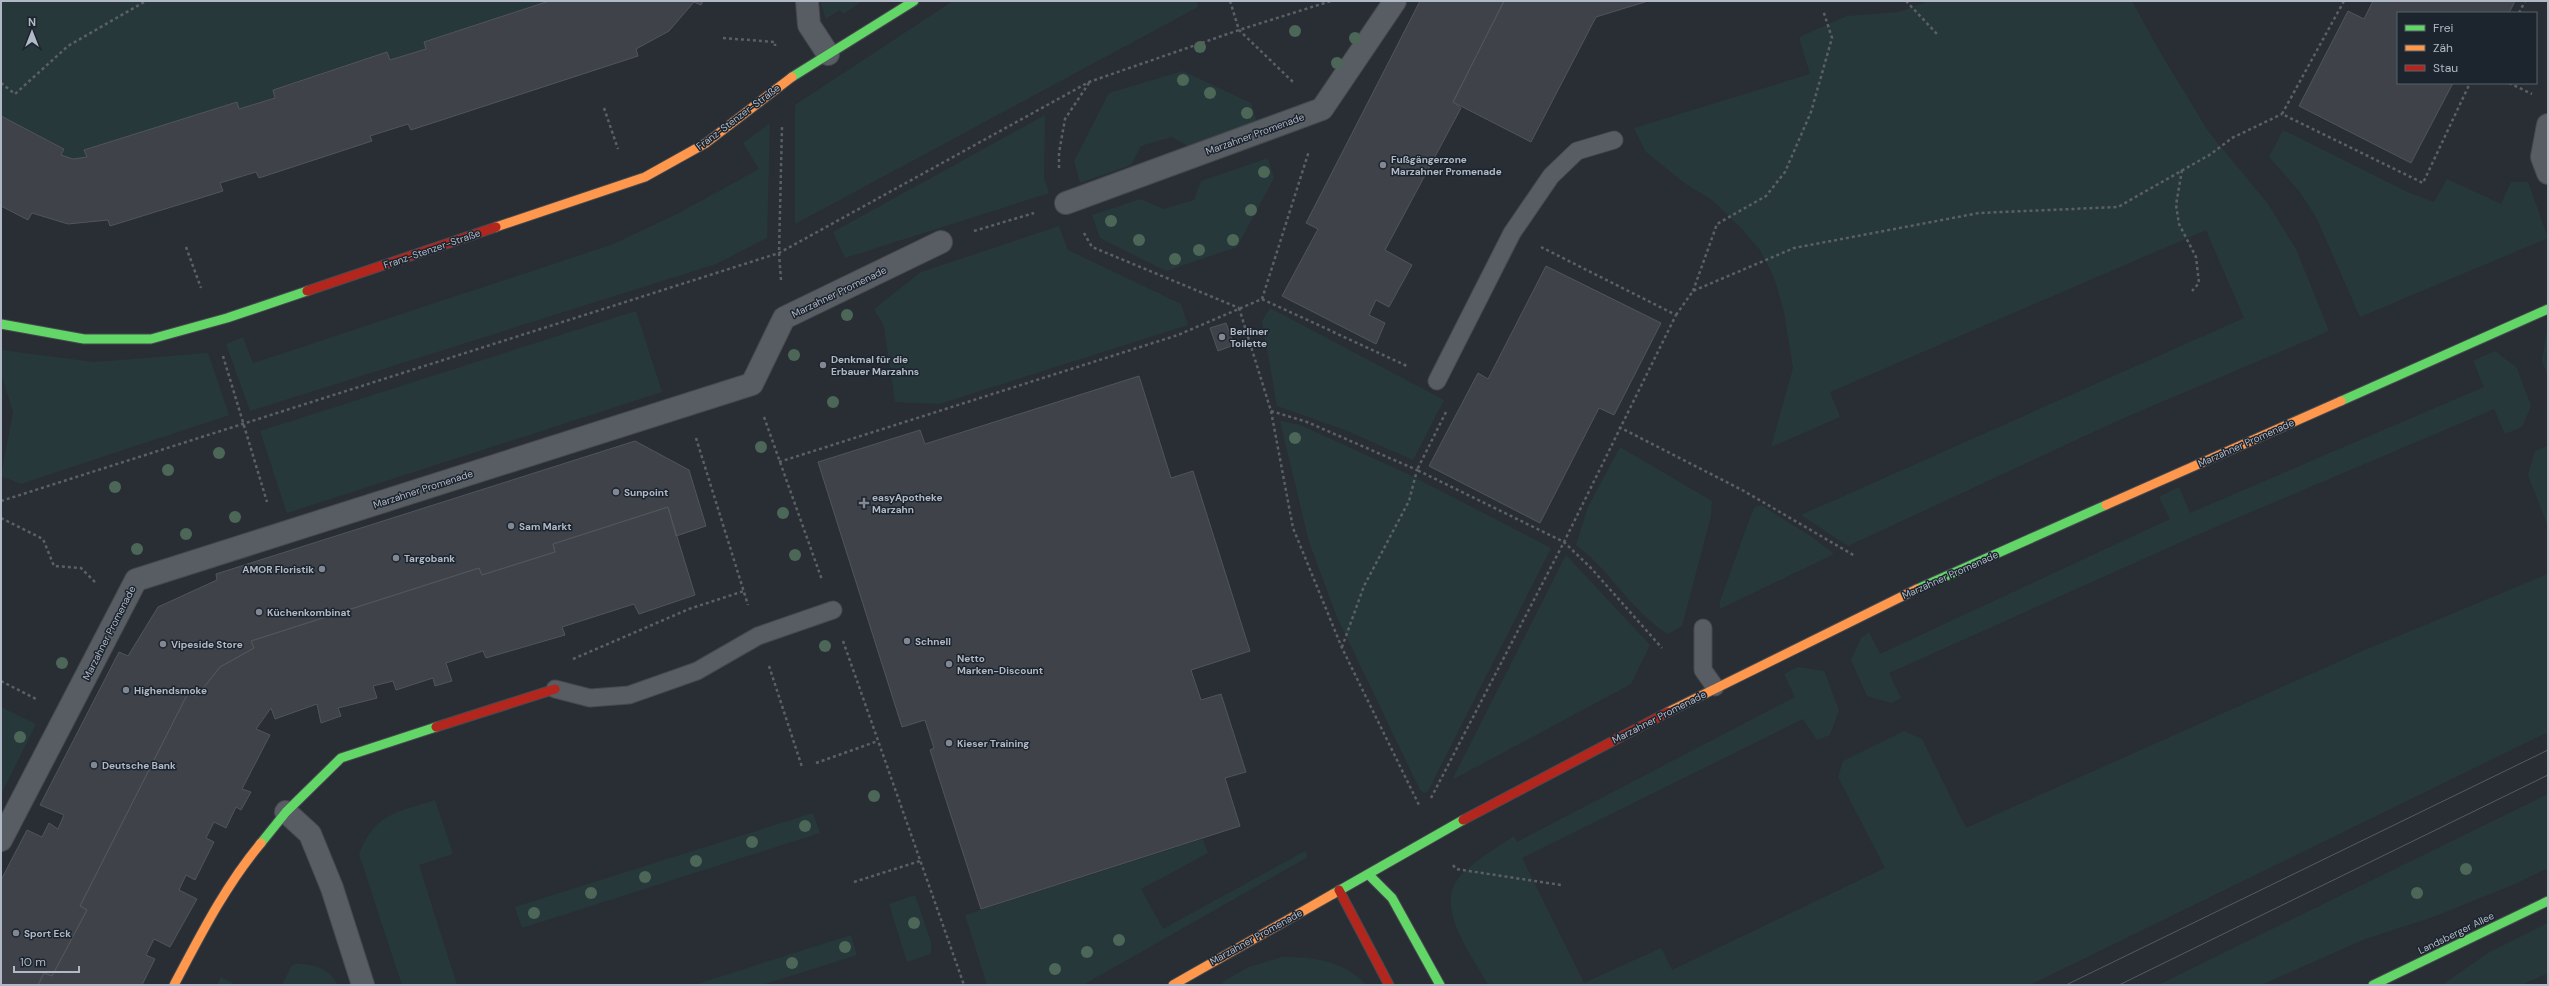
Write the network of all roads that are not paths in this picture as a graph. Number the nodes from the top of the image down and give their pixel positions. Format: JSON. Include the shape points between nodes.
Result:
{"nodes":[{"id":1,"x":807,"y":1,"type":"edge"},
{"id":2,"x":914,"y":1,"type":"edge"},
{"id":3,"x":1395,"y":1,"type":"edge"},
{"id":4,"x":828,"y":54,"type":"junction"},
{"id":5,"x":2548,"y":125,"type":"edge"},
{"id":6,"x":1614,"y":140,"type":"dead end"},
{"id":7,"x":2548,"y":173,"type":"edge"},
{"id":8,"x":1066,"y":203,"type":"dead end"},
{"id":9,"x":941,"y":242,"type":"dead end"},
{"id":10,"x":2548,"y":309,"type":"edge"},
{"id":11,"x":1,"y":324,"type":"edge"},
{"id":12,"x":1437,"y":381,"type":"road end"},
{"id":13,"x":833,"y":610,"type":"road end"},
{"id":14,"x":1703,"y":628,"type":"dead end"},
{"id":15,"x":1715,"y":687,"type":"junction"},
{"id":16,"x":555,"y":689,"type":"joint"},
{"id":17,"x":286,"y":812,"type":"junction"},
{"id":18,"x":1,"y":840,"type":"edge"},
{"id":19,"x":1368,"y":874,"type":"junction"},
{"id":20,"x":1339,"y":890,"type":"junction"},
{"id":21,"x":2548,"y":901,"type":"edge"},
{"id":22,"x":174,"y":985,"type":"edge"},
{"id":23,"x":363,"y":985,"type":"edge"},
{"id":24,"x":1173,"y":985,"type":"edge"},
{"id":25,"x":1389,"y":985,"type":"edge"},
{"id":26,"x":1440,"y":985,"type":"edge"},
{"id":27,"x":2374,"y":985,"type":"edge"}],
"edges":[{"from":1,"to":4,"type":"street","via":[[809,26]]},
{"from":2,"to":4,"type":"street","name":"Franz-Stenzer-Straße"},
{"from":3,"to":8,"type":"street","name":"Marzahner Promenade","via":[[1322,109]]},
{"from":4,"to":11,"type":"street","name":"Franz-Stenzer-Straße","via":[[780,84],[706,143],[645,177],[227,318],[151,339],[84,339]]},
{"from":5,"to":7,"type":"street","via":[[2542,156]]},
{"from":6,"to":12,"type":"lane","via":[[1577,151],[1550,176],[1512,233]]},
{"from":9,"to":18,"type":"street","name":"Marzahner Promenade","via":[[784,318],[752,384],[136,580]]},
{"from":10,"to":15,"type":"street","name":"Marzahner Promenade","via":[[1916,590]]},
{"from":13,"to":16,"type":"lane","via":[[758,636],[697,671],[629,695],[590,698]]},
{"from":14,"to":15,"type":"lane","via":[[1703,670]]},
{"from":15,"to":19,"type":"street","name":"Marzahner Promenade","via":[[1512,793]]},
{"from":16,"to":17,"type":"street","via":[[341,758]]},
{"from":17,"to":22,"type":"street","via":[[243,864],[216,905]]},
{"from":17,"to":23,"type":"street","via":[[310,834],[332,888]]},
{"from":19,"to":20,"type":"street","name":"Marzahner Promenade"},
{"from":19,"to":26,"type":"street","via":[[1392,898]]},
{"from":20,"to":24,"type":"street","name":"Marzahner Promenade"},
{"from":20,"to":25,"type":"street"},
{"from":21,"to":27,"type":"street","name":"Landsberger Allee"}]}
